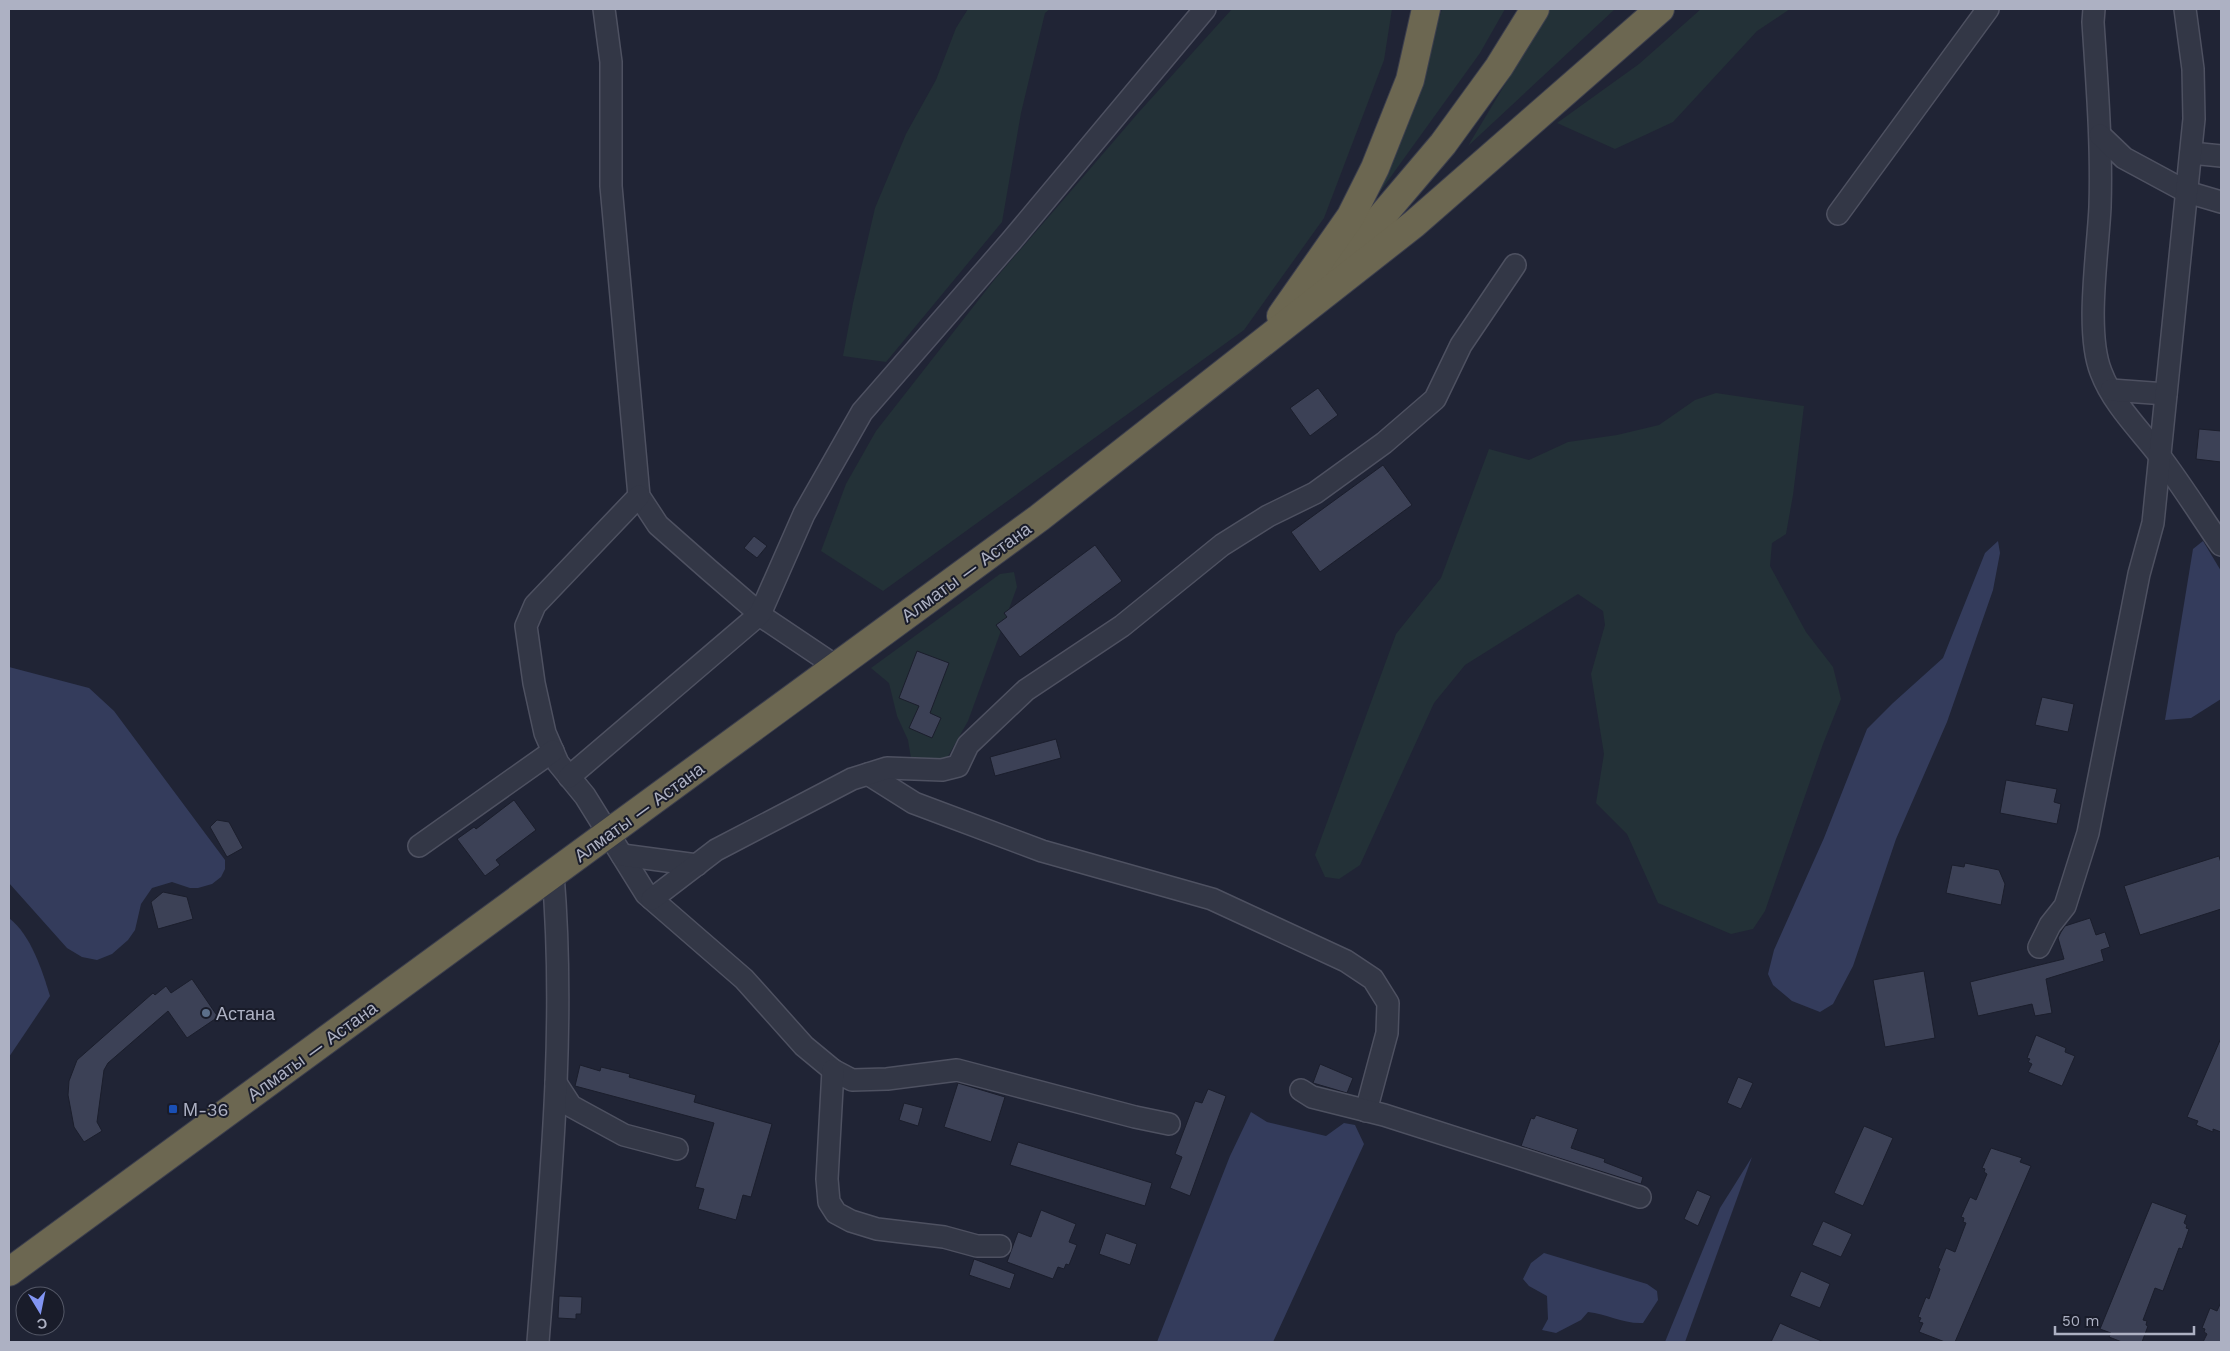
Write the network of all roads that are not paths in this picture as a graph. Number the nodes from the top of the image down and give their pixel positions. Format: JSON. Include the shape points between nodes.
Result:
{"nodes":[{"id":1,"x":604,"y":9,"type":"edge"},
{"id":2,"x":1205,"y":9,"type":"edge"},
{"id":3,"x":1426,"y":9,"type":"edge"},
{"id":4,"x":1535,"y":9,"type":"edge"},
{"id":5,"x":1660,"y":9,"type":"edge"},
{"id":6,"x":1988,"y":9,"type":"edge"},
{"id":7,"x":2094,"y":9,"type":"edge"},
{"id":8,"x":2185,"y":9,"type":"edge"},
{"id":9,"x":2100,"y":136,"type":"junction"},
{"id":10,"x":2191,"y":153,"type":"junction"},
{"id":11,"x":2221,"y":156,"type":"edge"},
{"id":12,"x":2187,"y":192,"type":"junction"},
{"id":13,"x":2221,"y":202,"type":"edge"},
{"id":14,"x":1838,"y":214,"type":"dead end"},
{"id":15,"x":1515,"y":265,"type":"dead end"},
{"id":16,"x":1262,"y":342,"type":"junction"},
{"id":17,"x":2110,"y":390,"type":"junction"},
{"id":18,"x":2166,"y":394,"type":"junction"},
{"id":19,"x":2160,"y":456,"type":"junction"},
{"id":20,"x":639,"y":496,"type":"junction"},
{"id":21,"x":2221,"y":546,"type":"edge"},
{"id":22,"x":760,"y":614,"type":"junction"},
{"id":23,"x":837,"y":667,"type":"junction"},
{"id":24,"x":553,"y":751,"type":"junction"},
{"id":25,"x":868,"y":774,"type":"junction"},
{"id":26,"x":569,"y":777,"type":"junction"},
{"id":27,"x":616,"y":844,"type":"junction"},
{"id":28,"x":419,"y":846,"type":"dead end"},
{"id":29,"x":697,"y":865,"type":"junction"},
{"id":30,"x":553,"y":874,"type":"junction"},
{"id":31,"x":652,"y":899,"type":"junction"},
{"id":32,"x":2039,"y":947,"type":"dead end"},
{"id":33,"x":833,"y":1070,"type":"junction"},
{"id":34,"x":556,"y":1083,"type":"junction"},
{"id":35,"x":1302,"y":1090,"type":"dead end"},
{"id":36,"x":1366,"y":1111,"type":"junction"},
{"id":37,"x":1170,"y":1124,"type":"dead end"},
{"id":38,"x":677,"y":1150,"type":"dead end"},
{"id":39,"x":1640,"y":1197,"type":"dead end"},
{"id":40,"x":1000,"y":1246,"type":"dead end"},
{"id":41,"x":9,"y":1272,"type":"edge"},
{"id":42,"x":538,"y":1342,"type":"edge"}],
"edges":[{"from":1,"to":20,"type":"street","via":[[611,62],[611,186]]},
{"from":2,"to":22,"type":"street","via":[[862,412],[804,514]]},
{"from":3,"to":16,"type":"highway","via":[[1410,80],[1375,168],[1355,208]]},
{"from":4,"to":16,"type":"highway","via":[[1499,67],[1443,144],[1336,269]]},
{"from":5,"to":16,"type":"highway","via":[[1414,224]]},
{"from":6,"to":14,"type":"street"},
{"from":7,"to":9,"type":"street"},
{"from":8,"to":10,"type":"street","via":[[2193,69]]},
{"from":9,"to":12,"type":"street","via":[[2124,158]]},
{"from":9,"to":17,"type":"street","via":[[2094,350]]},
{"from":10,"to":11,"type":"street"},
{"from":10,"to":12,"type":"street"},
{"from":12,"to":13,"type":"street"},
{"from":12,"to":18,"type":"street"},
{"from":15,"to":25,"type":"street","via":[[1462,345],[1435,399],[1384,443],[1315,493],[1268,516],[1222,545],[1122,626],[1026,690],[968,744],[958,766],[942,770],[887,768]]},
{"from":16,"to":23,"type":"highway","name":"Алматы — Астана","via":[[1039,518]]},
{"from":17,"to":18,"type":"street"},
{"from":17,"to":19,"type":"street"},
{"from":18,"to":19,"type":"street"},
{"from":19,"to":21,"type":"street"},
{"from":19,"to":32,"type":"street","via":[[2153,522],[2139,574],[2088,833],[2065,906]]},
{"from":20,"to":22,"type":"street","via":[[658,525]]},
{"from":20,"to":24,"type":"street","via":[[535,605],[526,626],[534,683],[545,733]]},
{"from":22,"to":23,"type":"street"},
{"from":22,"to":26,"type":"street"},
{"from":23,"to":27,"type":"highway","name":"Алматы — Астана"},
{"from":24,"to":26,"type":"street"},
{"from":24,"to":28,"type":"street"},
{"from":25,"to":29,"type":"street","via":[[852,779],[716,850]]},
{"from":25,"to":36,"type":"street","via":[[914,803],[1042,851],[1212,899],[1346,961],[1373,978],[1388,1003],[1387,1033]]},
{"from":26,"to":27,"type":"street"},
{"from":27,"to":29,"type":"street"},
{"from":27,"to":30,"type":"highway","name":"Алматы — Астана"},
{"from":27,"to":31,"type":"street"},
{"from":29,"to":31,"type":"street"},
{"from":30,"to":34,"type":"street","via":[[558,947]]},
{"from":30,"to":41,"type":"highway","name":"Алматы — Астана"},
{"from":31,"to":33,"type":"street","via":[[744,979],[804,1046]]},
{"from":33,"to":37,"type":"street","via":[[852,1080],[861,1080],[957,1070]]},
{"from":33,"to":40,"type":"street","via":[[827,1179],[828,1202],[836,1213],[877,1229],[944,1237],[977,1246]]},
{"from":34,"to":38,"type":"street","via":[[572,1106],[580,1111],[624,1135]]},
{"from":34,"to":42,"type":"street"},
{"from":35,"to":36,"type":"street","via":[[1312,1096]]},
{"from":36,"to":39,"type":"street"}]}
